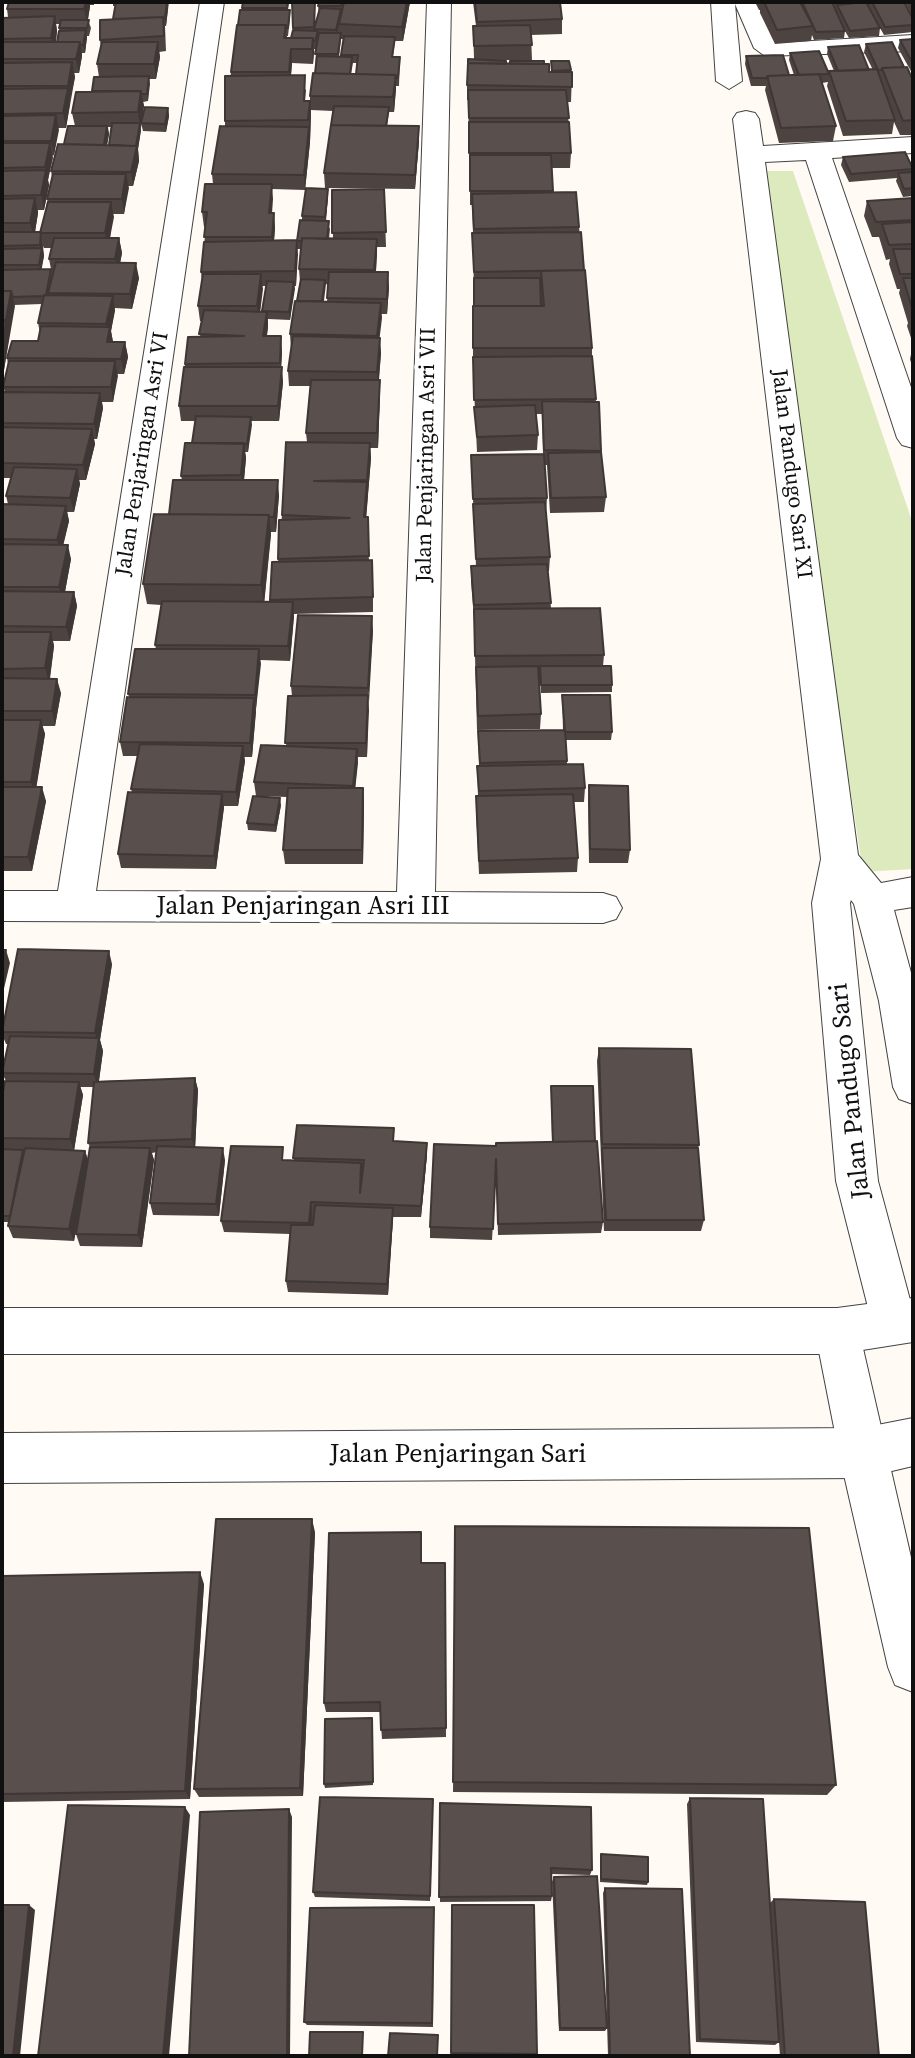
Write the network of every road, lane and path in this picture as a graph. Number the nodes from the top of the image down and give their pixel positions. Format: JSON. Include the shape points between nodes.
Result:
{"nodes":[{"id":1,"x":212,"y":2,"type":"edge"},
{"id":2,"x":439,"y":2,"type":"edge"},
{"id":3,"x":723,"y":2,"type":"edge"},
{"id":4,"x":747,"y":2,"type":"edge"},
{"id":5,"x":913,"y":43,"type":"edge"},
{"id":6,"x":729,"y":81,"type":"dead end"},
{"id":7,"x":746,"y":119,"type":"dead end"},
{"id":8,"x":913,"y":145,"type":"edge"},
{"id":9,"x":816,"y":149,"type":"junction"},
{"id":10,"x":750,"y":155,"type":"junction"},
{"id":11,"x":913,"y":438,"type":"edge"},
{"id":12,"x":913,"y":892,"type":"edge"},
{"id":13,"x":852,"y":901,"type":"junction"},
{"id":14,"x":75,"y":905,"type":"junction"},
{"id":15,"x":2,"y":906,"type":"edge"},
{"id":16,"x":416,"y":908,"type":"junction"},
{"id":17,"x":603,"y":908,"type":"dead end"},
{"id":18,"x":913,"y":1087,"type":"edge"},
{"id":19,"x":904,"y":1321,"type":"edge"},
{"id":20,"x":2,"y":1331,"type":"edge"},
{"id":21,"x":837,"y":1331,"type":"junction"},
{"id":22,"x":913,"y":1442,"type":"edge"},
{"id":23,"x":862,"y":1453,"type":"junction"},
{"id":24,"x":2,"y":1458,"type":"edge"},
{"id":25,"x":913,"y":1667,"type":"edge"}],
"edges":[{"from":1,"to":14,"type":"street","name":"Jalan Penjaringan Asri VI"},
{"from":2,"to":16,"type":"street","name":"Jalan Penjaringan Asri VII"},
{"from":3,"to":6,"type":"street"},
{"from":4,"to":5,"type":"street","via":[[767,48],[774,51]]},
{"from":7,"to":10,"type":"street","name":"Jalan Pandugo Sari XI"},
{"from":8,"to":9,"type":"street"},
{"from":9,"to":10,"type":"street"},
{"from":9,"to":11,"type":"street"},
{"from":10,"to":13,"type":"street","name":"Jalan Pandugo Sari XI","via":[[840,859]]},
{"from":12,"to":13,"type":"street"},
{"from":13,"to":18,"type":"street","name":"Jalan Pandugo Sari","via":[[899,1001]]},
{"from":13,"to":19,"type":"street","name":"Jalan Pandugo Sari","via":[[857,1181]]},
{"from":14,"to":15,"type":"street","name":"Jalan Penjaringan Asri III"},
{"from":14,"to":16,"type":"street","name":"Jalan Penjaringan Asri III"},
{"from":16,"to":17,"type":"street","name":"Jalan Penjaringan Asri III"},
{"from":19,"to":21,"type":"street"},
{"from":20,"to":21,"type":"street"},
{"from":21,"to":23,"type":"street"},
{"from":22,"to":23,"type":"street","name":"Jalan Penjaringan Sari"},
{"from":23,"to":24,"type":"street","name":"Jalan Penjaringan Sari"},
{"from":23,"to":25,"type":"street"}]}
